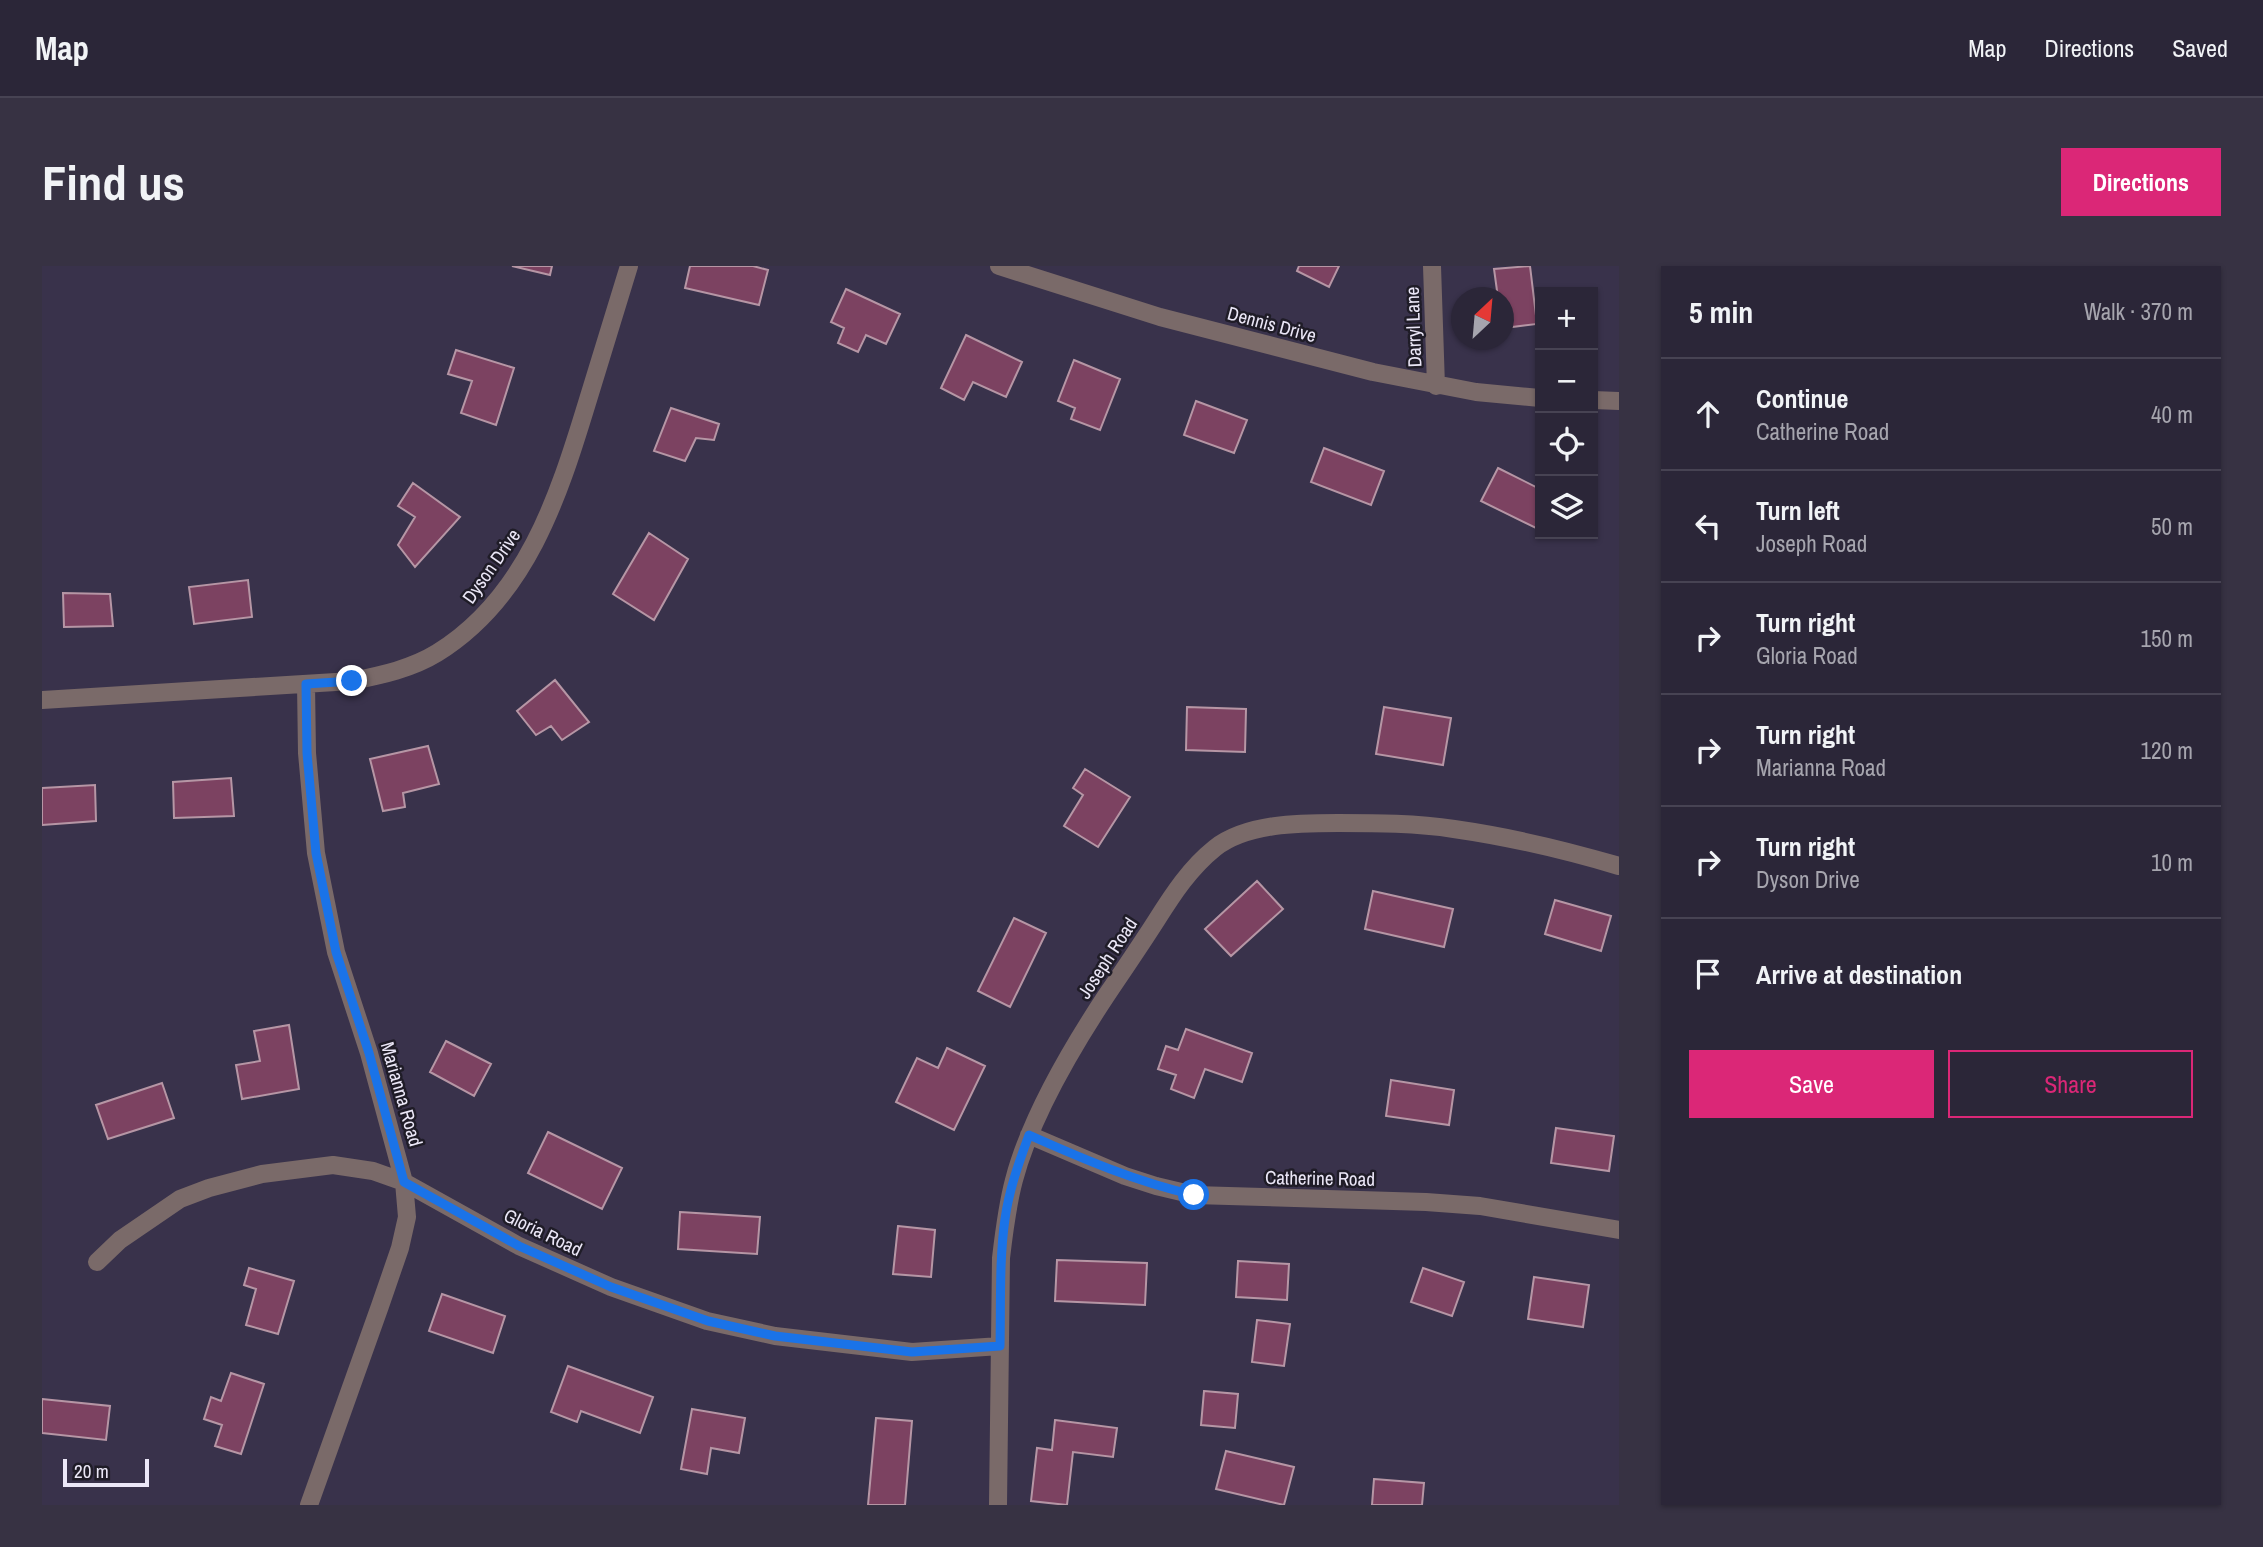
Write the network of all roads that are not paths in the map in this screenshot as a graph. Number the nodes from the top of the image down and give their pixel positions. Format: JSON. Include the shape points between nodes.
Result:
{"nodes":[{"id":1,"x":629,"y":266,"type":"edge"},
{"id":2,"x":999,"y":266,"type":"edge"},
{"id":3,"x":1432,"y":266,"type":"edge"},
{"id":4,"x":1043,"y":273,"type":"edge"},
{"id":5,"x":1436,"y":386,"type":"junction"},
{"id":6,"x":1535,"y":398,"type":"edge"},
{"id":7,"x":1598,"y":400,"type":"edge"},
{"id":8,"x":1619,"y":401,"type":"edge"},
{"id":9,"x":306,"y":684,"type":"junction"},
{"id":10,"x":42,"y":700,"type":"edge"},
{"id":11,"x":1619,"y":866,"type":"edge"},
{"id":12,"x":1029,"y":1135,"type":"junction"},
{"id":13,"x":404,"y":1182,"type":"junction"},
{"id":14,"x":1619,"y":1230,"type":"edge"},
{"id":15,"x":97,"y":1262,"type":"dead end"},
{"id":16,"x":1000,"y":1346,"type":"junction"},
{"id":17,"x":309,"y":1505,"type":"edge"},
{"id":18,"x":998,"y":1505,"type":"edge"}],
"edges":[{"from":1,"to":9,"type":"street","name":"Dyson Drive","via":[[564,480],[527,557],[503,593],[474,626],[436,653],[396,672]]},
{"from":2,"to":4,"type":"street","name":"Dennis Drive"},
{"from":3,"to":5,"type":"street","name":"Darryl Lane"},
{"from":4,"to":5,"type":"street","name":"Dennis Drive","via":[[1160,317]]},
{"from":5,"to":6,"type":"street","name":"Dennis Drive"},
{"from":7,"to":8,"type":"street"},
{"from":9,"to":10,"type":"street","name":"Dyson Drive"},
{"from":9,"to":13,"type":"street","name":"Marianna Road","via":[[316,853],[336,952]]},
{"from":11,"to":12,"type":"street","name":"Joseph Road","via":[[1521,841],[1391,823],[1306,823],[1266,827],[1236,837],[1217,846],[1180,883],[1095,1014]]},
{"from":12,"to":14,"type":"street","name":"Catherine Road","via":[[1125,1176],[1194,1195],[1480,1206]]},
{"from":12,"to":16,"type":"street","name":"Joseph Road","via":[[1005,1219]]},
{"from":13,"to":15,"type":"street","name":"Gloria Road","via":[[333,1165],[262,1174],[180,1199],[120,1240]]},
{"from":13,"to":16,"type":"street","name":"Gloria Road","via":[[519,1246],[611,1287],[708,1321],[775,1336],[912,1352]]},
{"from":13,"to":17,"type":"street","name":"Marianna Road","via":[[407,1217],[400,1248]]},
{"from":16,"to":18,"type":"street","name":"Joseph Road"}]}
